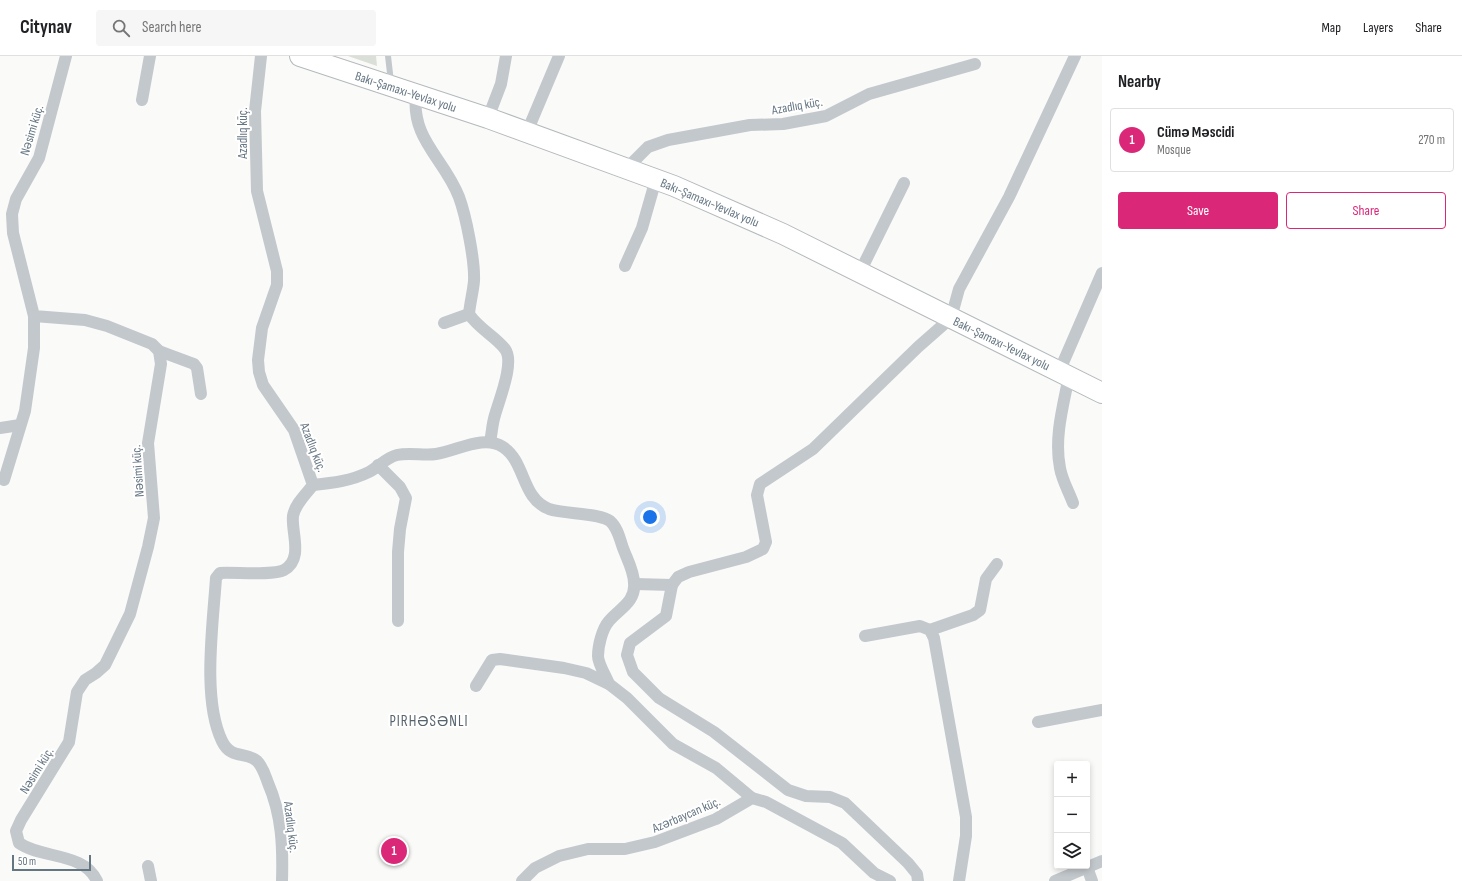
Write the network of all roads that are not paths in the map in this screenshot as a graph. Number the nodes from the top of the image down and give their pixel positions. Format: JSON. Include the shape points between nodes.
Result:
{"nodes":[{"id":1,"x":66,"y":56,"type":"edge"},
{"id":2,"x":150,"y":56,"type":"edge"},
{"id":3,"x":261,"y":56,"type":"edge"},
{"id":4,"x":300,"y":56,"type":"edge"},
{"id":5,"x":388,"y":56,"type":"edge"},
{"id":6,"x":506,"y":56,"type":"edge"},
{"id":7,"x":559,"y":56,"type":"edge"},
{"id":8,"x":1076,"y":56,"type":"edge"},
{"id":9,"x":975,"y":64,"type":"dead end"},
{"id":10,"x":392,"y":86,"type":"junction"},
{"id":11,"x":416,"y":94,"type":"junction"},
{"id":12,"x":142,"y":100,"type":"dead end"},
{"id":13,"x":488,"y":118,"type":"junction"},
{"id":14,"x":527,"y":132,"type":"junction"},
{"id":15,"x":627,"y":168,"type":"junction"},
{"id":16,"x":656,"y":179,"type":"junction"},
{"id":17,"x":904,"y":183,"type":"dead end"},
{"id":18,"x":625,"y":266,"type":"dead end"},
{"id":19,"x":860,"y":272,"type":"junction"},
{"id":20,"x":1102,"y":273,"type":"edge"},
{"id":21,"x":470,"y":314,"type":"junction"},
{"id":22,"x":34,"y":316,"type":"junction"},
{"id":23,"x":951,"y":318,"type":"junction"},
{"id":24,"x":444,"y":323,"type":"dead end"},
{"id":25,"x":159,"y":352,"type":"junction"},
{"id":26,"x":1064,"y":374,"type":"junction"},
{"id":27,"x":1102,"y":393,"type":"edge"},
{"id":28,"x":202,"y":394,"type":"dead end"},
{"id":29,"x":20,"y":425,"type":"junction"},
{"id":30,"x":0,"y":428,"type":"edge"},
{"id":31,"x":490,"y":442,"type":"junction"},
{"id":32,"x":378,"y":465,"type":"junction"},
{"id":33,"x":4,"y":480,"type":"dead end"},
{"id":34,"x":313,"y":485,"type":"junction"},
{"id":35,"x":1073,"y":503,"type":"dead end"},
{"id":36,"x":997,"y":564,"type":"dead end"},
{"id":37,"x":635,"y":584,"type":"junction"},
{"id":38,"x":672,"y":585,"type":"junction"},
{"id":39,"x":398,"y":621,"type":"dead end"},
{"id":40,"x":930,"y":630,"type":"junction"},
{"id":41,"x":864,"y":636,"type":"dead end"},
{"id":42,"x":609,"y":684,"type":"junction"},
{"id":43,"x":476,"y":686,"type":"dead end"},
{"id":44,"x":1102,"y":710,"type":"edge"},
{"id":45,"x":1038,"y":722,"type":"dead end"},
{"id":46,"x":752,"y":798,"type":"junction"},
{"id":47,"x":1102,"y":861,"type":"edge"},
{"id":48,"x":148,"y":866,"type":"dead end"},
{"id":49,"x":1090,"y":866,"type":"edge"},
{"id":50,"x":1082,"y":869,"type":"edge"},
{"id":51,"x":1088,"y":869,"type":"edge"},
{"id":52,"x":97,"y":881,"type":"edge"},
{"id":53,"x":151,"y":881,"type":"edge"},
{"id":54,"x":282,"y":881,"type":"edge"},
{"id":55,"x":522,"y":881,"type":"edge"},
{"id":56,"x":886,"y":881,"type":"edge"},
{"id":57,"x":918,"y":881,"type":"edge"},
{"id":58,"x":959,"y":881,"type":"edge"},
{"id":59,"x":1055,"y":881,"type":"edge"},
{"id":60,"x":1092,"y":881,"type":"edge"}],
"edges":[{"from":1,"to":22,"type":"street","name":"Nəsimi küç.","via":[[39,158],[16,198],[12,214],[13,233]]},
{"from":2,"to":12,"type":"street"},
{"from":3,"to":34,"type":"street","name":"Azadlıq küç.","via":[[255,111],[257,192],[277,271],[277,285],[262,328],[259,372],[263,385],[294,430]]},
{"from":4,"to":10,"type":"highway","name":"Bakı-Şamaxı-Yevlax yolu"},
{"from":5,"to":10,"type":"lane"},
{"from":6,"to":13,"type":"street","via":[[501,84]]},
{"from":7,"to":14,"type":"street"},
{"from":8,"to":23,"type":"street","via":[[1009,198],[959,289]]},
{"from":9,"to":15,"type":"street","name":"Azadlıq küç.","via":[[869,94],[826,116],[783,124],[750,125],[668,140],[648,147]]},
{"from":10,"to":11,"type":"highway","name":"Bakı-Şamaxı-Yevlax yolu"},
{"from":11,"to":13,"type":"highway","name":"Bakı-Şamaxı-Yevlax yolu"},
{"from":11,"to":21,"type":"street","via":[[418,126],[451,180],[465,216],[474,280]]},
{"from":13,"to":14,"type":"highway","name":"Bakı-Şamaxı-Yevlax yolu"},
{"from":14,"to":15,"type":"highway","name":"Bakı-Şamaxı-Yevlax yolu"},
{"from":15,"to":16,"type":"highway","name":"Bakı-Şamaxı-Yevlax yolu"},
{"from":16,"to":18,"type":"street","via":[[642,228]]},
{"from":16,"to":19,"type":"highway","name":"Bakı-Şamaxı-Yevlax yolu","via":[[732,210]]},
{"from":17,"to":19,"type":"street"},
{"from":19,"to":23,"type":"highway","name":"Bakı-Şamaxı-Yevlax yolu"},
{"from":20,"to":26,"type":"street"},
{"from":21,"to":24,"type":"street"},
{"from":21,"to":31,"type":"street","via":[[475,323],[506,349],[509,360]]},
{"from":22,"to":25,"type":"street","via":[[85,320],[107,326],[152,344]]},
{"from":22,"to":29,"type":"street","name":"Nəsimi küç.","via":[[34,348],[25,411]]},
{"from":23,"to":26,"type":"highway","name":"Bakı-Şamaxı-Yevlax yolu"},
{"from":23,"to":38,"type":"street","via":[[918,346],[813,449],[760,484],[757,495],[766,542],[763,549],[746,557],[689,572],[678,577]]},
{"from":25,"to":28,"type":"street","via":[[194,364]]},
{"from":25,"to":52,"type":"street","name":"Nəsimi küç.","via":[[162,364],[148,443],[154,518],[130,614],[104,665],[85,680],[77,692],[69,742],[16,831],[19,843],[27,849],[84,864]]},
{"from":26,"to":27,"type":"highway","name":"Bakı-Şamaxı-Yevlax yolu"},
{"from":26,"to":35,"type":"street","via":[[1058,454],[1060,470]]},
{"from":29,"to":30,"type":"street"},
{"from":29,"to":33,"type":"street","name":"Nəsimi küç."},
{"from":31,"to":32,"type":"street","via":[[435,454],[398,455]]},
{"from":31,"to":37,"type":"street","via":[[503,447],[512,455],[533,499],[546,508],[610,521],[616,528]]},
{"from":32,"to":34,"type":"street","via":[[369,472],[345,481]]},
{"from":32,"to":39,"type":"street","via":[[400,487],[406,498],[398,552]]},
{"from":34,"to":54,"type":"street","name":"Azadlıq küç.","via":[[296,507],[293,516],[296,543],[294,556],[284,570],[220,573],[216,578],[210,684],[212,706],[222,742],[238,755],[256,760],[276,802],[283,847]]},
{"from":36,"to":40,"type":"street","via":[[986,579],[980,610]]},
{"from":37,"to":38,"type":"street"},
{"from":37,"to":42,"type":"street","via":[[628,604],[608,622],[601,639],[598,657]]},
{"from":38,"to":57,"type":"street","via":[[666,616],[630,643],[627,655],[633,672],[659,698],[714,732],[788,790],[806,796],[830,797],[845,803],[908,863],[917,874]]},
{"from":40,"to":41,"type":"street","via":[[920,626]]},
{"from":40,"to":58,"type":"street","via":[[934,638],[947,704],[966,817],[966,836]]},
{"from":42,"to":43,"type":"street","via":[[586,673],[500,659],[492,660]]},
{"from":42,"to":46,"type":"street","via":[[627,698],[673,744],[716,768]]},
{"from":44,"to":45,"type":"street"},
{"from":46,"to":55,"type":"street","name":"Azərbaycan küç.","via":[[716,819],[655,842],[625,849],[588,849],[559,856],[535,868]]},
{"from":46,"to":56,"type":"street","via":[[766,802],[842,843]]},
{"from":47,"to":49,"type":"street"},
{"from":48,"to":53,"type":"street"},
{"from":50,"to":59,"type":"street"},
{"from":51,"to":60,"type":"street"}]}
